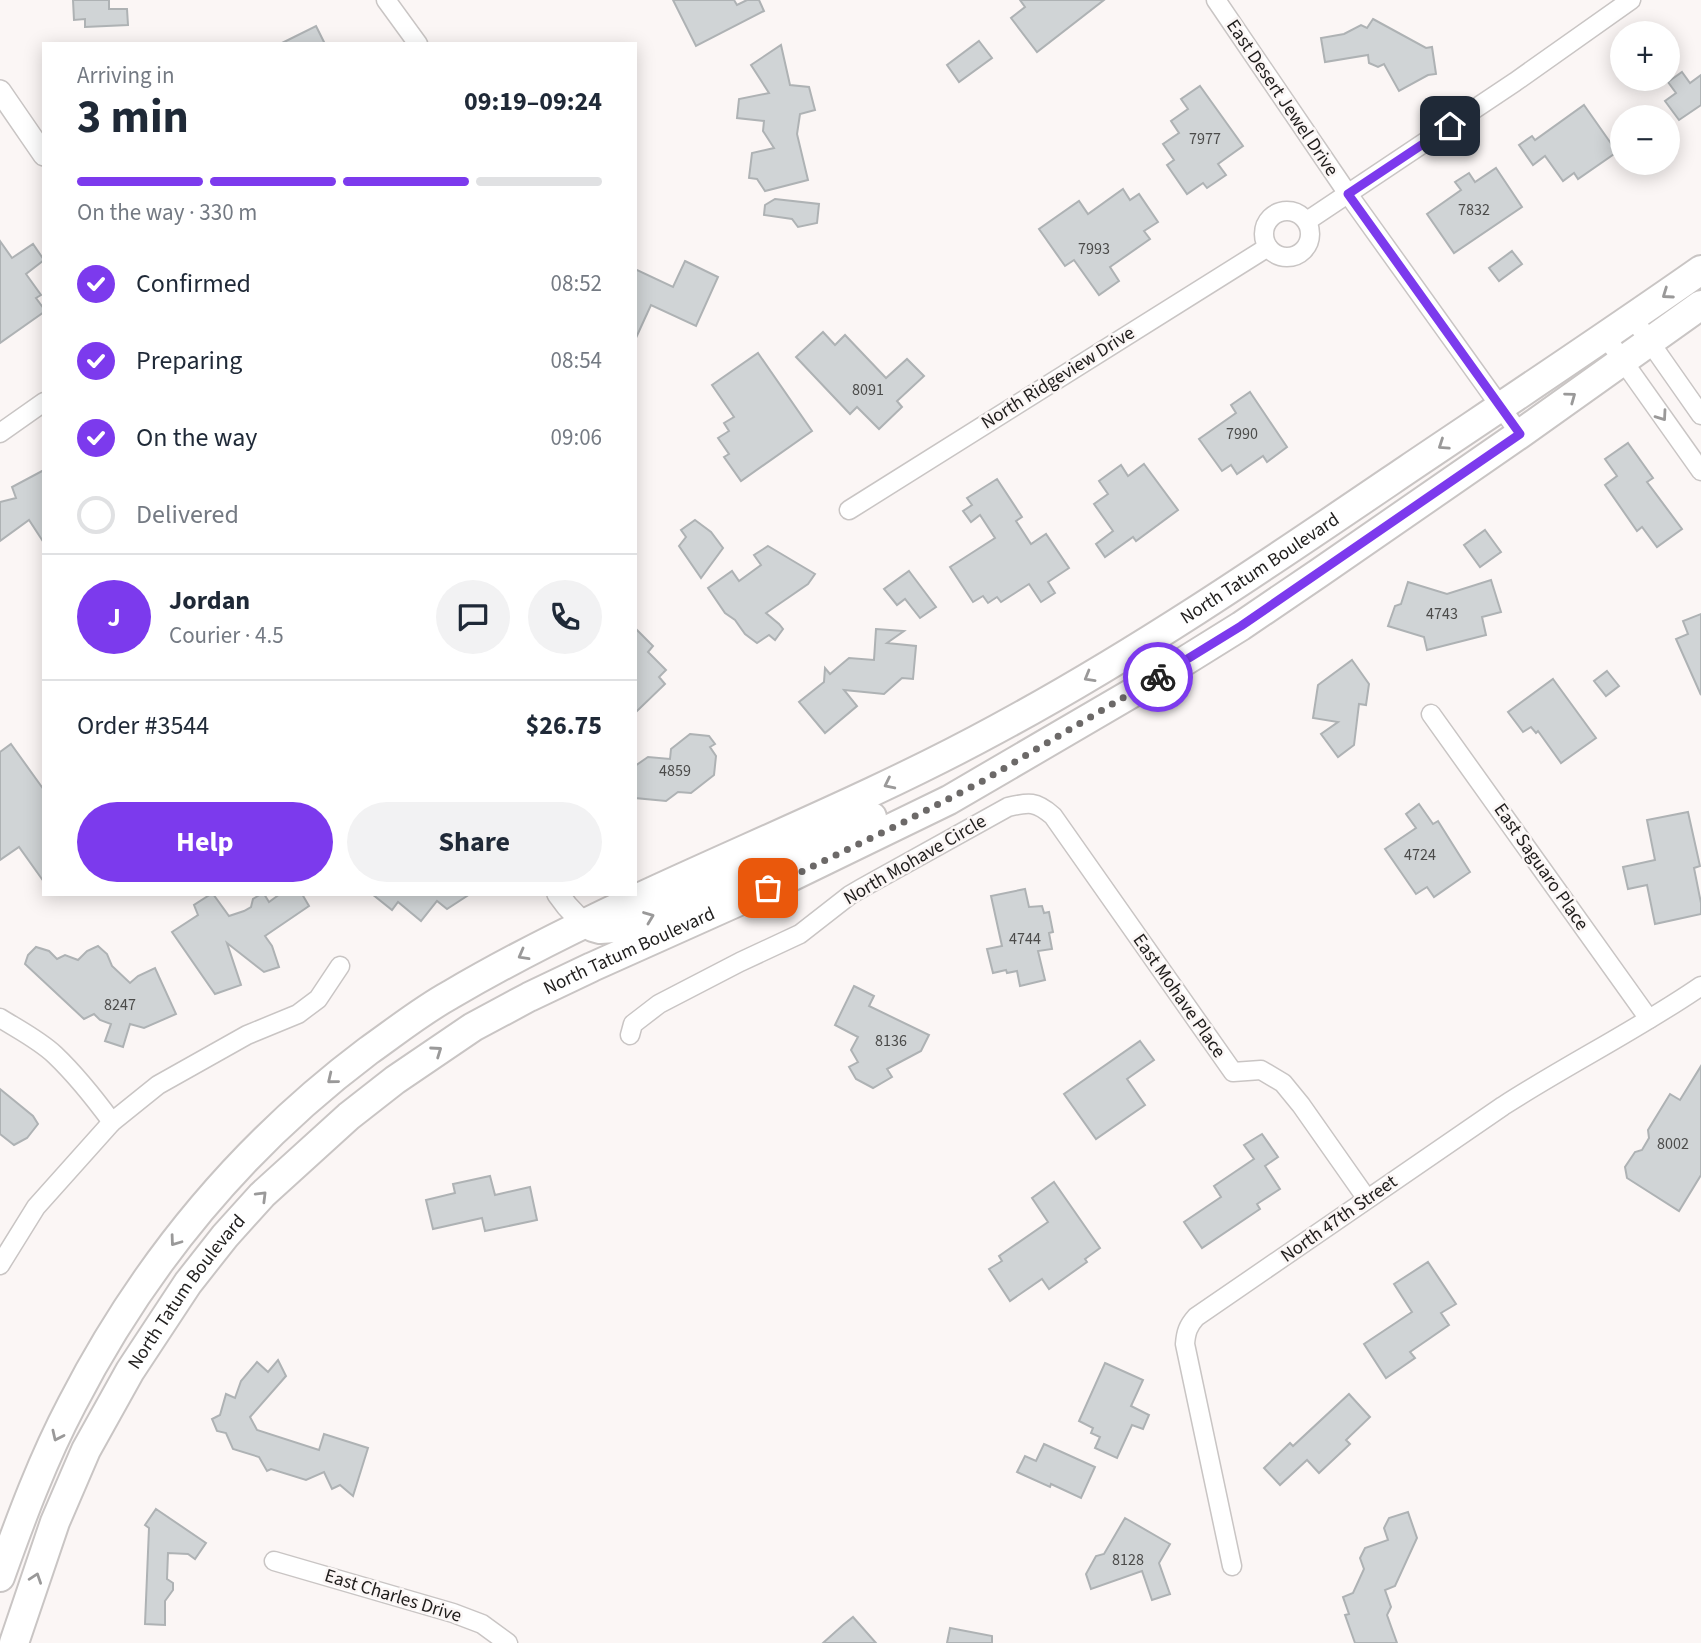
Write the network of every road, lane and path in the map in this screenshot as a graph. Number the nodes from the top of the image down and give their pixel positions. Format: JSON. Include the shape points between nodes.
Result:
{"nodes":[{"id":1,"x":386,"y":0,"type":"edge"},
{"id":2,"x":1216,"y":0,"type":"edge"},
{"id":3,"x":1631,"y":0,"type":"edge"},
{"id":4,"x":417,"y":42,"type":"edge"},
{"id":5,"x":0,"y":91,"type":"edge"},
{"id":6,"x":42,"y":152,"type":"edge"},
{"id":7,"x":1348,"y":194,"type":"junction"},
{"id":8,"x":1307,"y":221,"type":"junction"},
{"id":9,"x":1268,"y":247,"type":"junction"},
{"id":10,"x":1701,"y":270,"type":"edge"},
{"id":11,"x":1701,"y":305,"type":"edge"},
{"id":12,"x":1633,"y":318,"type":"junction"},
{"id":13,"x":1606,"y":337,"type":"junction"},
{"id":14,"x":1649,"y":341,"type":"junction"},
{"id":15,"x":1623,"y":360,"type":"junction"},
{"id":16,"x":42,"y":403,"type":"edge"},
{"id":17,"x":1500,"y":407,"type":"junction"},
{"id":18,"x":1701,"y":415,"type":"edge"},
{"id":19,"x":0,"y":433,"type":"edge"},
{"id":20,"x":1520,"y":434,"type":"junction"},
{"id":21,"x":1701,"y":471,"type":"edge"},
{"id":22,"x":849,"y":510,"type":"dead end"},
{"id":23,"x":1432,"y":714,"type":"dead end"},
{"id":24,"x":949,"y":800,"type":"junction"},
{"id":25,"x":1029,"y":802,"type":"joint"},
{"id":26,"x":560,"y":896,"type":"edge"},
{"id":27,"x":584,"y":924,"type":"junction"},
{"id":28,"x":340,"y":966,"type":"dead end"},
{"id":29,"x":1701,"y":986,"type":"edge"},
{"id":30,"x":0,"y":1018,"type":"edge"},
{"id":31,"x":1649,"y":1020,"type":"junction"},
{"id":32,"x":630,"y":1035,"type":"dead end"},
{"id":33,"x":113,"y":1122,"type":"junction"},
{"id":34,"x":1367,"y":1199,"type":"junction"},
{"id":35,"x":0,"y":1265,"type":"edge"},
{"id":36,"x":274,"y":1561,"type":"dead end"},
{"id":37,"x":1232,"y":1566,"type":"dead end"},
{"id":38,"x":0,"y":1577,"type":"edge"},
{"id":39,"x":14,"y":1643,"type":"edge"},
{"id":40,"x":508,"y":1643,"type":"edge"}],
"edges":[{"from":1,"to":4,"type":"street"},
{"from":2,"to":7,"type":"street","name":"East Desert Jewel Drive"},
{"from":3,"to":7,"type":"street"},
{"from":5,"to":6,"type":"street"},
{"from":7,"to":8,"type":"street"},
{"from":7,"to":17,"type":"street","name":"East Desert Jewel Drive"},
{"from":8,"to":9,"type":"street","via":[[1310,237],[1303,251],[1289,258]]},
{"from":8,"to":9,"type":"street","via":[[1295,212],[1274,215],[1265,226]]},
{"from":9,"to":22,"type":"street","name":"North Ridgeview Drive"},
{"from":10,"to":12,"type":"main road","name":"North Tatum Boulevard","one_way":true},
{"from":11,"to":14,"type":"main road","name":"North Tatum Boulevard"},
{"from":12,"to":13,"type":"main road","name":"North Tatum Boulevard"},
{"from":12,"to":14,"type":"street"},
{"from":13,"to":15,"type":"street"},
{"from":13,"to":17,"type":"main road","name":"North Tatum Boulevard"},
{"from":14,"to":15,"type":"main road","name":"North Tatum Boulevard"},
{"from":14,"to":18,"type":"street"},
{"from":20,"to":15,"type":"main road","name":"North Tatum Boulevard","one_way":true},
{"from":15,"to":21,"type":"street","one_way":true},
{"from":16,"to":19,"type":"street"},
{"from":17,"to":20,"type":"street","name":"East Desert Jewel Drive"},
{"from":17,"to":27,"type":"main road","name":"North Tatum Boulevard","one_way":true,"via":[[1138,649],[1007,723],[888,785]]},
{"from":20,"to":24,"type":"main road","name":"North Tatum Boulevard","via":[[1241,626]]},
{"from":23,"to":31,"type":"street","name":"East Saguaro Place"},
{"from":27,"to":24,"type":"main road","one_way":true,"via":[[600,929],[631,924],[894,806]]},
{"from":39,"to":24,"type":"main road","name":"North Tatum Boulevard","one_way":true,"via":[[55,1522],[86,1450],[187,1283],[262,1195],[395,1080],[473,1027]]},
{"from":25,"to":32,"type":"street","name":"North Mohave Circle","via":[[1008,807],[862,888],[800,934],[659,1004],[633,1024]]},
{"from":25,"to":34,"type":"street","name":"East Mohave Place","via":[[1043,806],[1053,816],[1233,1072],[1261,1070],[1283,1083]]},
{"from":26,"to":27,"type":"street"},
{"from":27,"to":38,"type":"main road","name":"North Tatum Boulevard","one_way":true,"via":[[407,1022],[333,1077],[231,1174],[177,1238],[92,1366],[41,1469]]},
{"from":28,"to":33,"type":"street","via":[[318,999],[298,1014],[247,1035],[158,1085]]},
{"from":29,"to":31,"type":"street","name":"North 47th Street"},
{"from":30,"to":33,"type":"street","via":[[55,1055]]},
{"from":31,"to":34,"type":"street","name":"North 47th Street","via":[[1532,1088]]},
{"from":33,"to":35,"type":"street","via":[[36,1207]]},
{"from":34,"to":37,"type":"street","name":"North 47th Street","via":[[1196,1317],[1186,1332]]},
{"from":36,"to":40,"type":"street","name":"East Charles Drive","via":[[453,1613],[482,1624]]}]}
